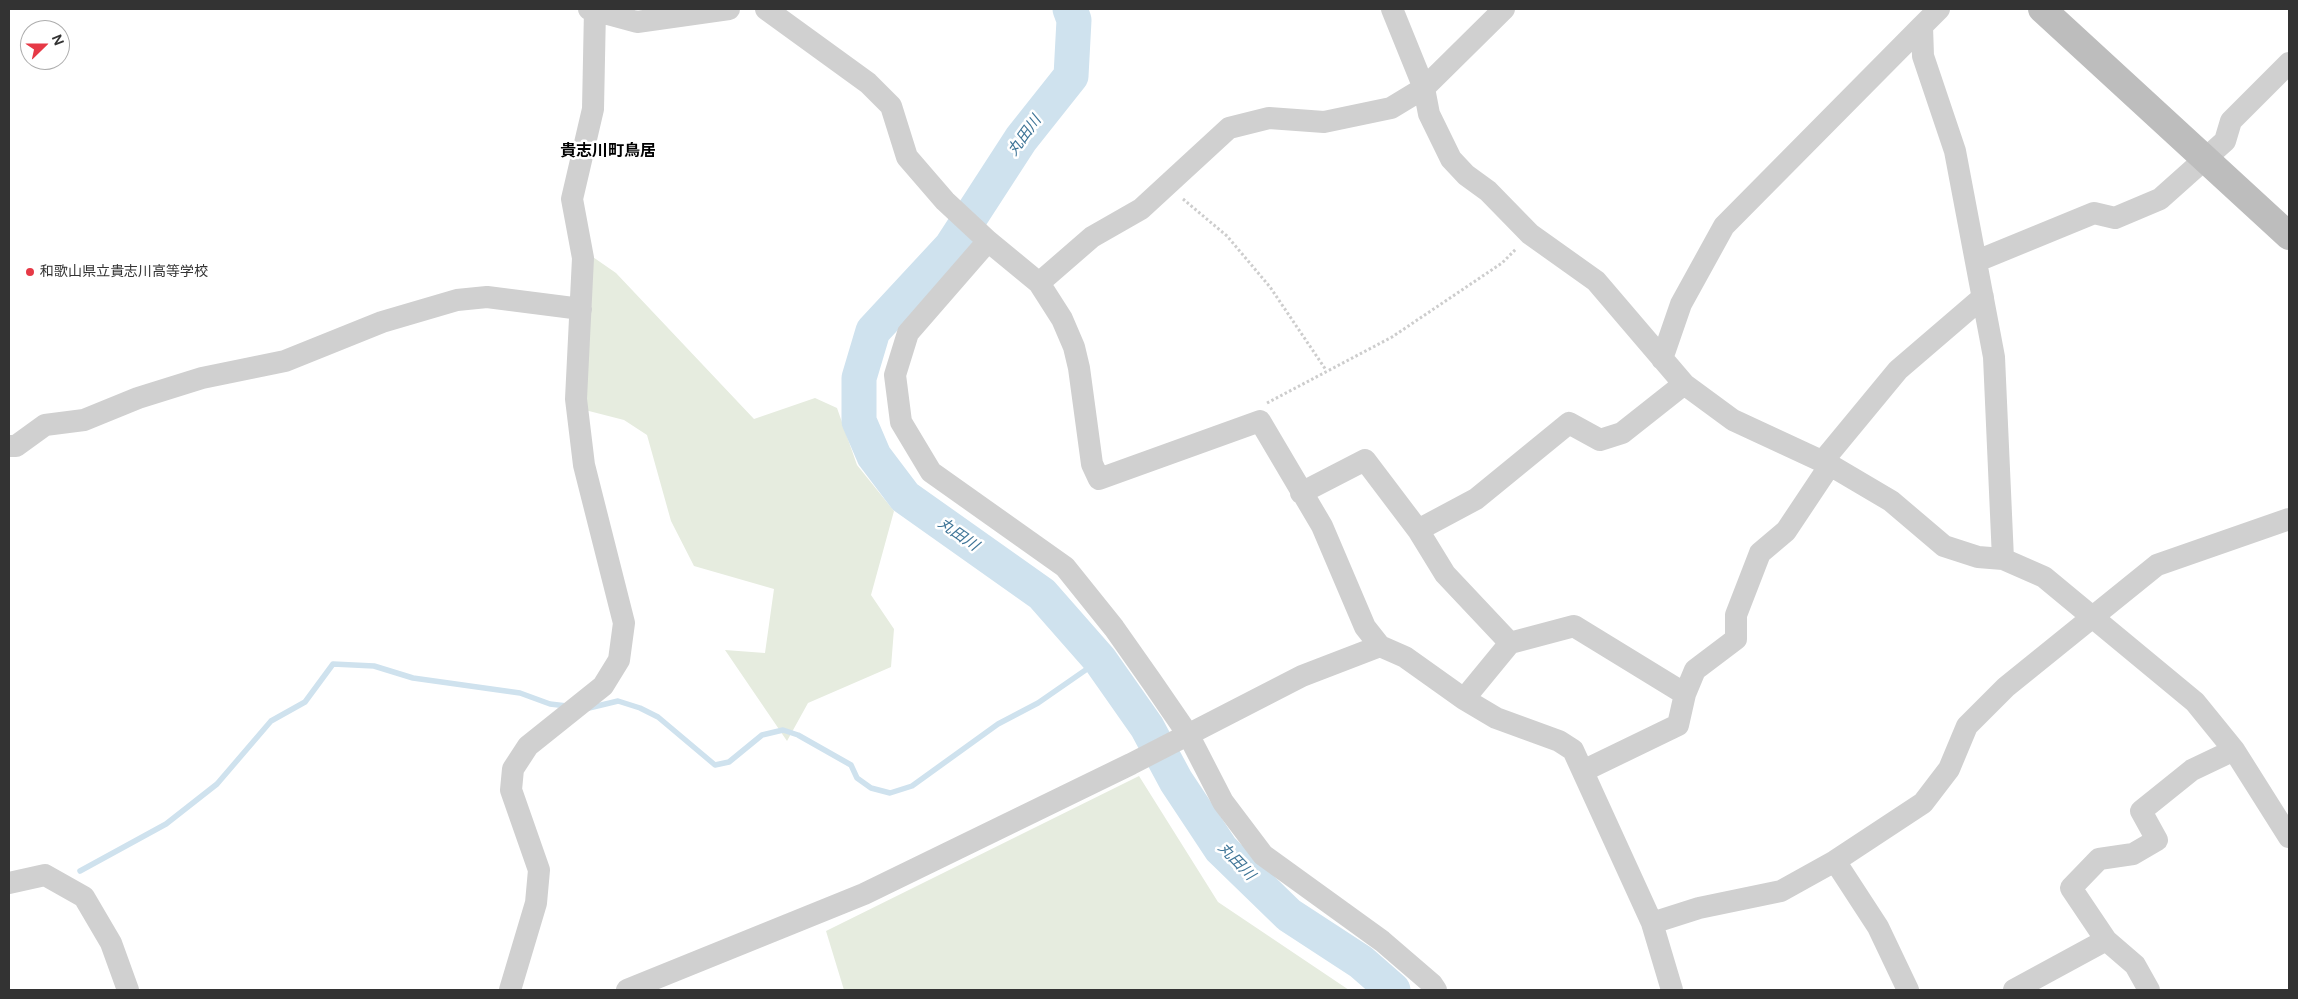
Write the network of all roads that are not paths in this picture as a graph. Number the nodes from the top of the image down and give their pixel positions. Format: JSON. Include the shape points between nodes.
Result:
{"nodes":[{"id":1,"x":593,"y":9,"type":"edge"},
{"id":2,"x":729,"y":9,"type":"edge"},
{"id":3,"x":766,"y":9,"type":"edge"},
{"id":4,"x":1392,"y":9,"type":"edge"},
{"id":5,"x":1504,"y":9,"type":"edge"},
{"id":6,"x":1939,"y":9,"type":"edge"},
{"id":7,"x":2042,"y":9,"type":"edge"},
{"id":8,"x":1922,"y":26,"type":"junction"},
{"id":9,"x":2289,"y":63,"type":"edge"},
{"id":10,"x":1424,"y":88,"type":"junction"},
{"id":11,"x":2207,"y":159,"type":"junction"},
{"id":12,"x":2289,"y":236,"type":"edge"},
{"id":13,"x":988,"y":241,"type":"junction"},
{"id":14,"x":1977,"y":261,"type":"junction"},
{"id":15,"x":1039,"y":283,"type":"junction"},
{"id":16,"x":1983,"y":297,"type":"junction"},
{"id":17,"x":581,"y":309,"type":"junction"},
{"id":18,"x":1662,"y":359,"type":"junction"},
{"id":19,"x":1684,"y":384,"type":"junction"},
{"id":20,"x":9,"y":446,"type":"edge"},
{"id":21,"x":1826,"y":463,"type":"junction"},
{"id":22,"x":1302,"y":493,"type":"junction"},
{"id":23,"x":2289,"y":519,"type":"edge"},
{"id":24,"x":1418,"y":530,"type":"junction"},
{"id":25,"x":2003,"y":559,"type":"junction"},
{"id":26,"x":2092,"y":617,"type":"junction"},
{"id":27,"x":1510,"y":643,"type":"junction"},
{"id":28,"x":1380,"y":646,"type":"junction"},
{"id":29,"x":1685,"y":694,"type":"junction"},
{"id":30,"x":1464,"y":699,"type":"junction"},
{"id":31,"x":1189,"y":736,"type":"junction"},
{"id":32,"x":2234,"y":750,"type":"junction"},
{"id":33,"x":1583,"y":771,"type":"junction"},
{"id":34,"x":2289,"y":836,"type":"edge"},
{"id":35,"x":1835,"y":861,"type":"junction"},
{"id":36,"x":9,"y":883,"type":"edge"},
{"id":37,"x":1652,"y":924,"type":"junction"},
{"id":38,"x":2106,"y":940,"type":"junction"},
{"id":39,"x":128,"y":990,"type":"edge"},
{"id":40,"x":510,"y":990,"type":"edge"},
{"id":41,"x":628,"y":990,"type":"edge"},
{"id":42,"x":1436,"y":990,"type":"edge"},
{"id":43,"x":1672,"y":990,"type":"edge"},
{"id":44,"x":1908,"y":990,"type":"edge"},
{"id":45,"x":2014,"y":990,"type":"edge"},
{"id":46,"x":2150,"y":990,"type":"edge"}],
"edges":[{"from":1,"to":2,"type":"street","via":[[636,22]]},
{"from":1,"to":17,"type":"street","via":[[593,109],[572,199],[583,258]]},
{"from":3,"to":13,"type":"street","via":[[868,83],[891,106],[906,157],[945,201]]},
{"from":4,"to":10,"type":"street"},
{"from":5,"to":10,"type":"street"},
{"from":6,"to":8,"type":"street"},
{"from":7,"to":11,"type":"street"},
{"from":8,"to":14,"type":"street","via":[[1923,56],[1955,151]]},
{"from":8,"to":18,"type":"street","via":[[1724,226],[1681,304]]},
{"from":9,"to":11,"type":"street","via":[[2231,121],[2225,142]]},
{"from":10,"to":15,"type":"street","via":[[1391,108],[1324,122],[1269,118],[1228,128],[1141,210],[1092,237]]},
{"from":10,"to":18,"type":"street","via":[[1429,114],[1450,159],[1488,190],[1530,234],[1596,281]]},
{"from":11,"to":12,"type":"street"},
{"from":11,"to":14,"type":"street","via":[[2160,199],[2114,218],[2094,213]]},
{"from":13,"to":15,"type":"street"},
{"from":13,"to":31,"type":"street","via":[[908,333],[895,375],[901,422],[931,472],[1065,567],[1114,628]]},
{"from":14,"to":16,"type":"street"},
{"from":15,"to":22,"type":"street","via":[[1062,319],[1074,347],[1080,368],[1092,464],[1099,479],[1260,421]]},
{"from":16,"to":21,"type":"street","via":[[1898,370]]},
{"from":16,"to":25,"type":"street","via":[[1994,358]]},
{"from":17,"to":20,"type":"street","via":[[487,298],[457,300],[382,322],[285,361],[202,378],[138,398],[84,420],[45,425],[16,446]]},
{"from":17,"to":40,"type":"street","via":[[576,399],[584,465],[624,624],[619,660],[604,686],[528,746],[514,769],[511,790],[539,870],[536,903]]},
{"from":18,"to":19,"type":"street"},
{"from":19,"to":21,"type":"street","via":[[1733,420]]},
{"from":19,"to":24,"type":"street","via":[[1622,433],[1600,440],[1569,423],[1476,498]]},
{"from":21,"to":25,"type":"street","via":[[1890,501],[1944,546],[1978,557]]},
{"from":21,"to":29,"type":"street","via":[[1786,531],[1760,553],[1736,615],[1736,639],[1695,670]]},
{"from":22,"to":24,"type":"street","via":[[1365,460]]},
{"from":22,"to":28,"type":"street","via":[[1322,526],[1365,627]]},
{"from":23,"to":26,"type":"street","via":[[2157,566]]},
{"from":24,"to":27,"type":"street","via":[[1445,574]]},
{"from":25,"to":26,"type":"street","via":[[2044,577]]},
{"from":26,"to":32,"type":"street","via":[[2195,702]]},
{"from":26,"to":35,"type":"street","via":[[2006,687],[1967,726],[1949,769],[1922,803]]},
{"from":27,"to":29,"type":"street","via":[[1574,626]]},
{"from":27,"to":30,"type":"street"},
{"from":28,"to":30,"type":"street","via":[[1405,657]]},
{"from":28,"to":31,"type":"street","via":[[1302,676]]},
{"from":29,"to":33,"type":"street","via":[[1678,725]]},
{"from":30,"to":33,"type":"street","via":[[1496,718],[1559,740],[1573,750]]},
{"from":31,"to":41,"type":"street","via":[[864,894]]},
{"from":31,"to":42,"type":"street","via":[[1223,802],[1263,855],[1382,941]]},
{"from":32,"to":34,"type":"street"},
{"from":32,"to":38,"type":"street","via":[[2192,770],[2141,811],[2157,840],[2133,854],[2099,859],[2071,888]]},
{"from":33,"to":37,"type":"street"},
{"from":35,"to":37,"type":"street","via":[[1781,891],[1699,908]]},
{"from":35,"to":44,"type":"street","via":[[1878,927]]},
{"from":36,"to":39,"type":"street","via":[[45,875],[84,897],[111,943]]},
{"from":37,"to":43,"type":"street"},
{"from":38,"to":45,"type":"street"},
{"from":38,"to":46,"type":"street","via":[[2135,965]]}]}
